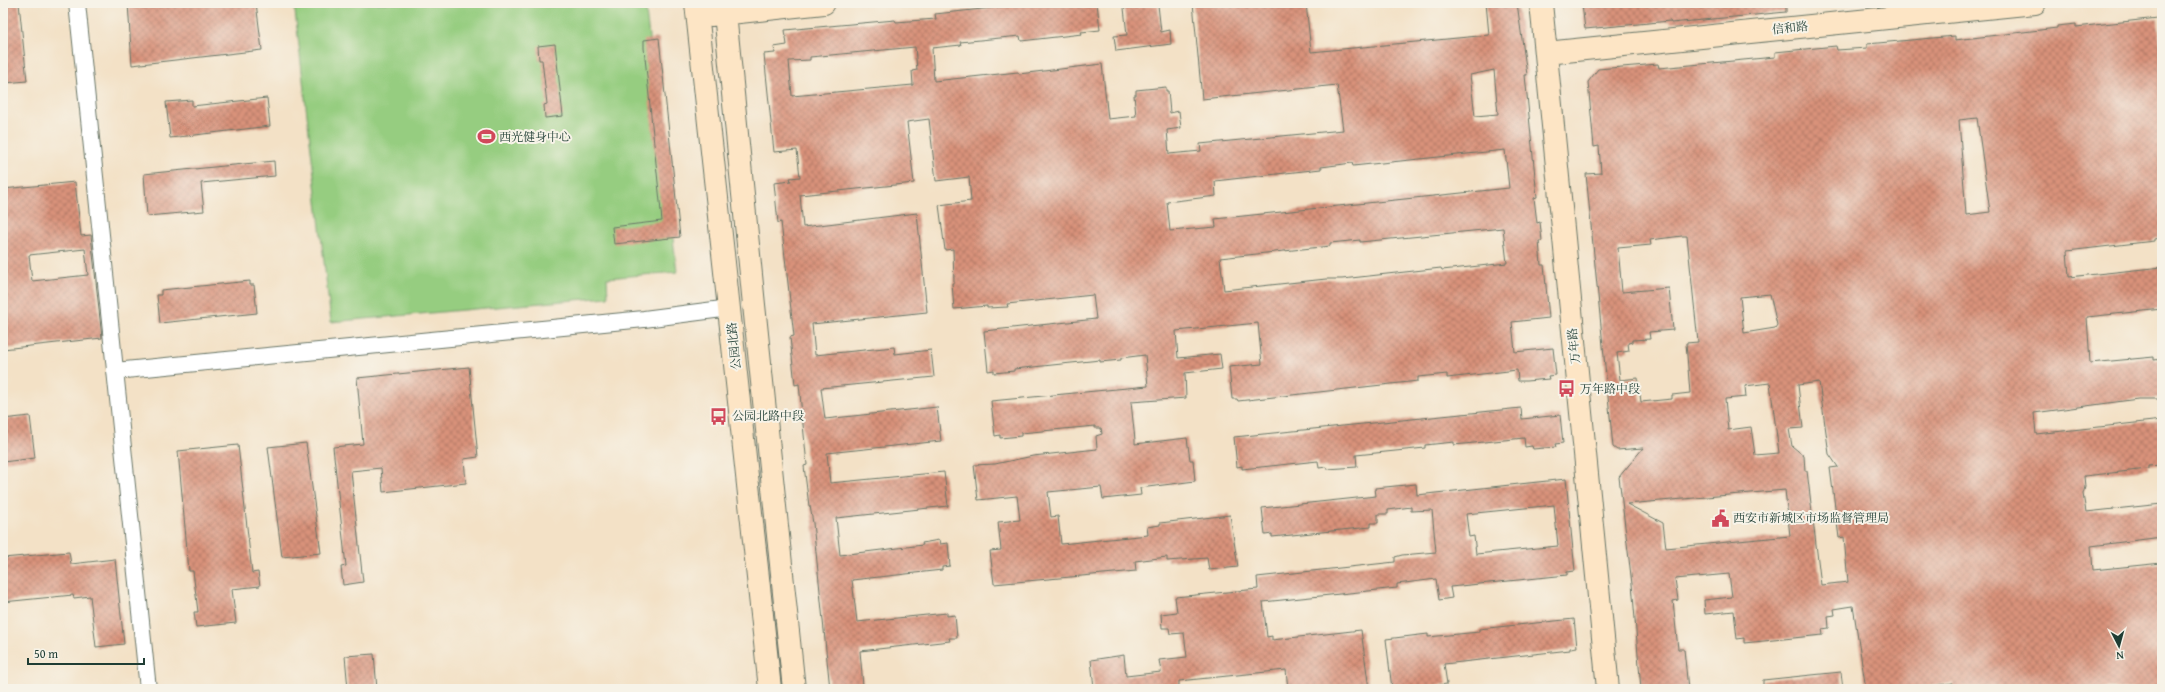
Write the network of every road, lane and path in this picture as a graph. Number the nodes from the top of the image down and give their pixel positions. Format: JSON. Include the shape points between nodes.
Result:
{"nodes":[{"id":1,"x":77,"y":3,"type":"edge"},
{"id":2,"x":824,"y":3,"type":"edge"},
{"id":3,"x":1541,"y":3,"type":"edge"},
{"id":4,"x":2035,"y":3,"type":"edge"},
{"id":5,"x":725,"y":8,"type":"edge"},
{"id":6,"x":697,"y":10,"type":"edge"},
{"id":7,"x":1546,"y":53,"type":"junction"},
{"id":8,"x":730,"y":308,"type":"junction"},
{"id":9,"x":115,"y":371,"type":"junction"},
{"id":10,"x":148,"y":689,"type":"edge"},
{"id":11,"x":770,"y":689,"type":"edge"},
{"id":12,"x":794,"y":689,"type":"edge"},
{"id":13,"x":1608,"y":689,"type":"edge"}],
"edges":[{"from":1,"to":9,"type":"street"},
{"from":2,"to":5,"type":"main road"},
{"from":3,"to":7,"type":"main road","name":"万年路"},
{"from":4,"to":7,"type":"main road","name":"信和路"},
{"from":5,"to":6,"type":"main road"},
{"from":5,"to":12,"type":"main road","name":"公园北路"},
{"from":6,"to":8,"type":"main road","name":"公园北路"},
{"from":7,"to":13,"type":"main road","name":"万年路"},
{"from":8,"to":9,"type":"street","via":[[644,319]]},
{"from":8,"to":11,"type":"main road","name":"公园北路"},
{"from":9,"to":10,"type":"street"}]}
